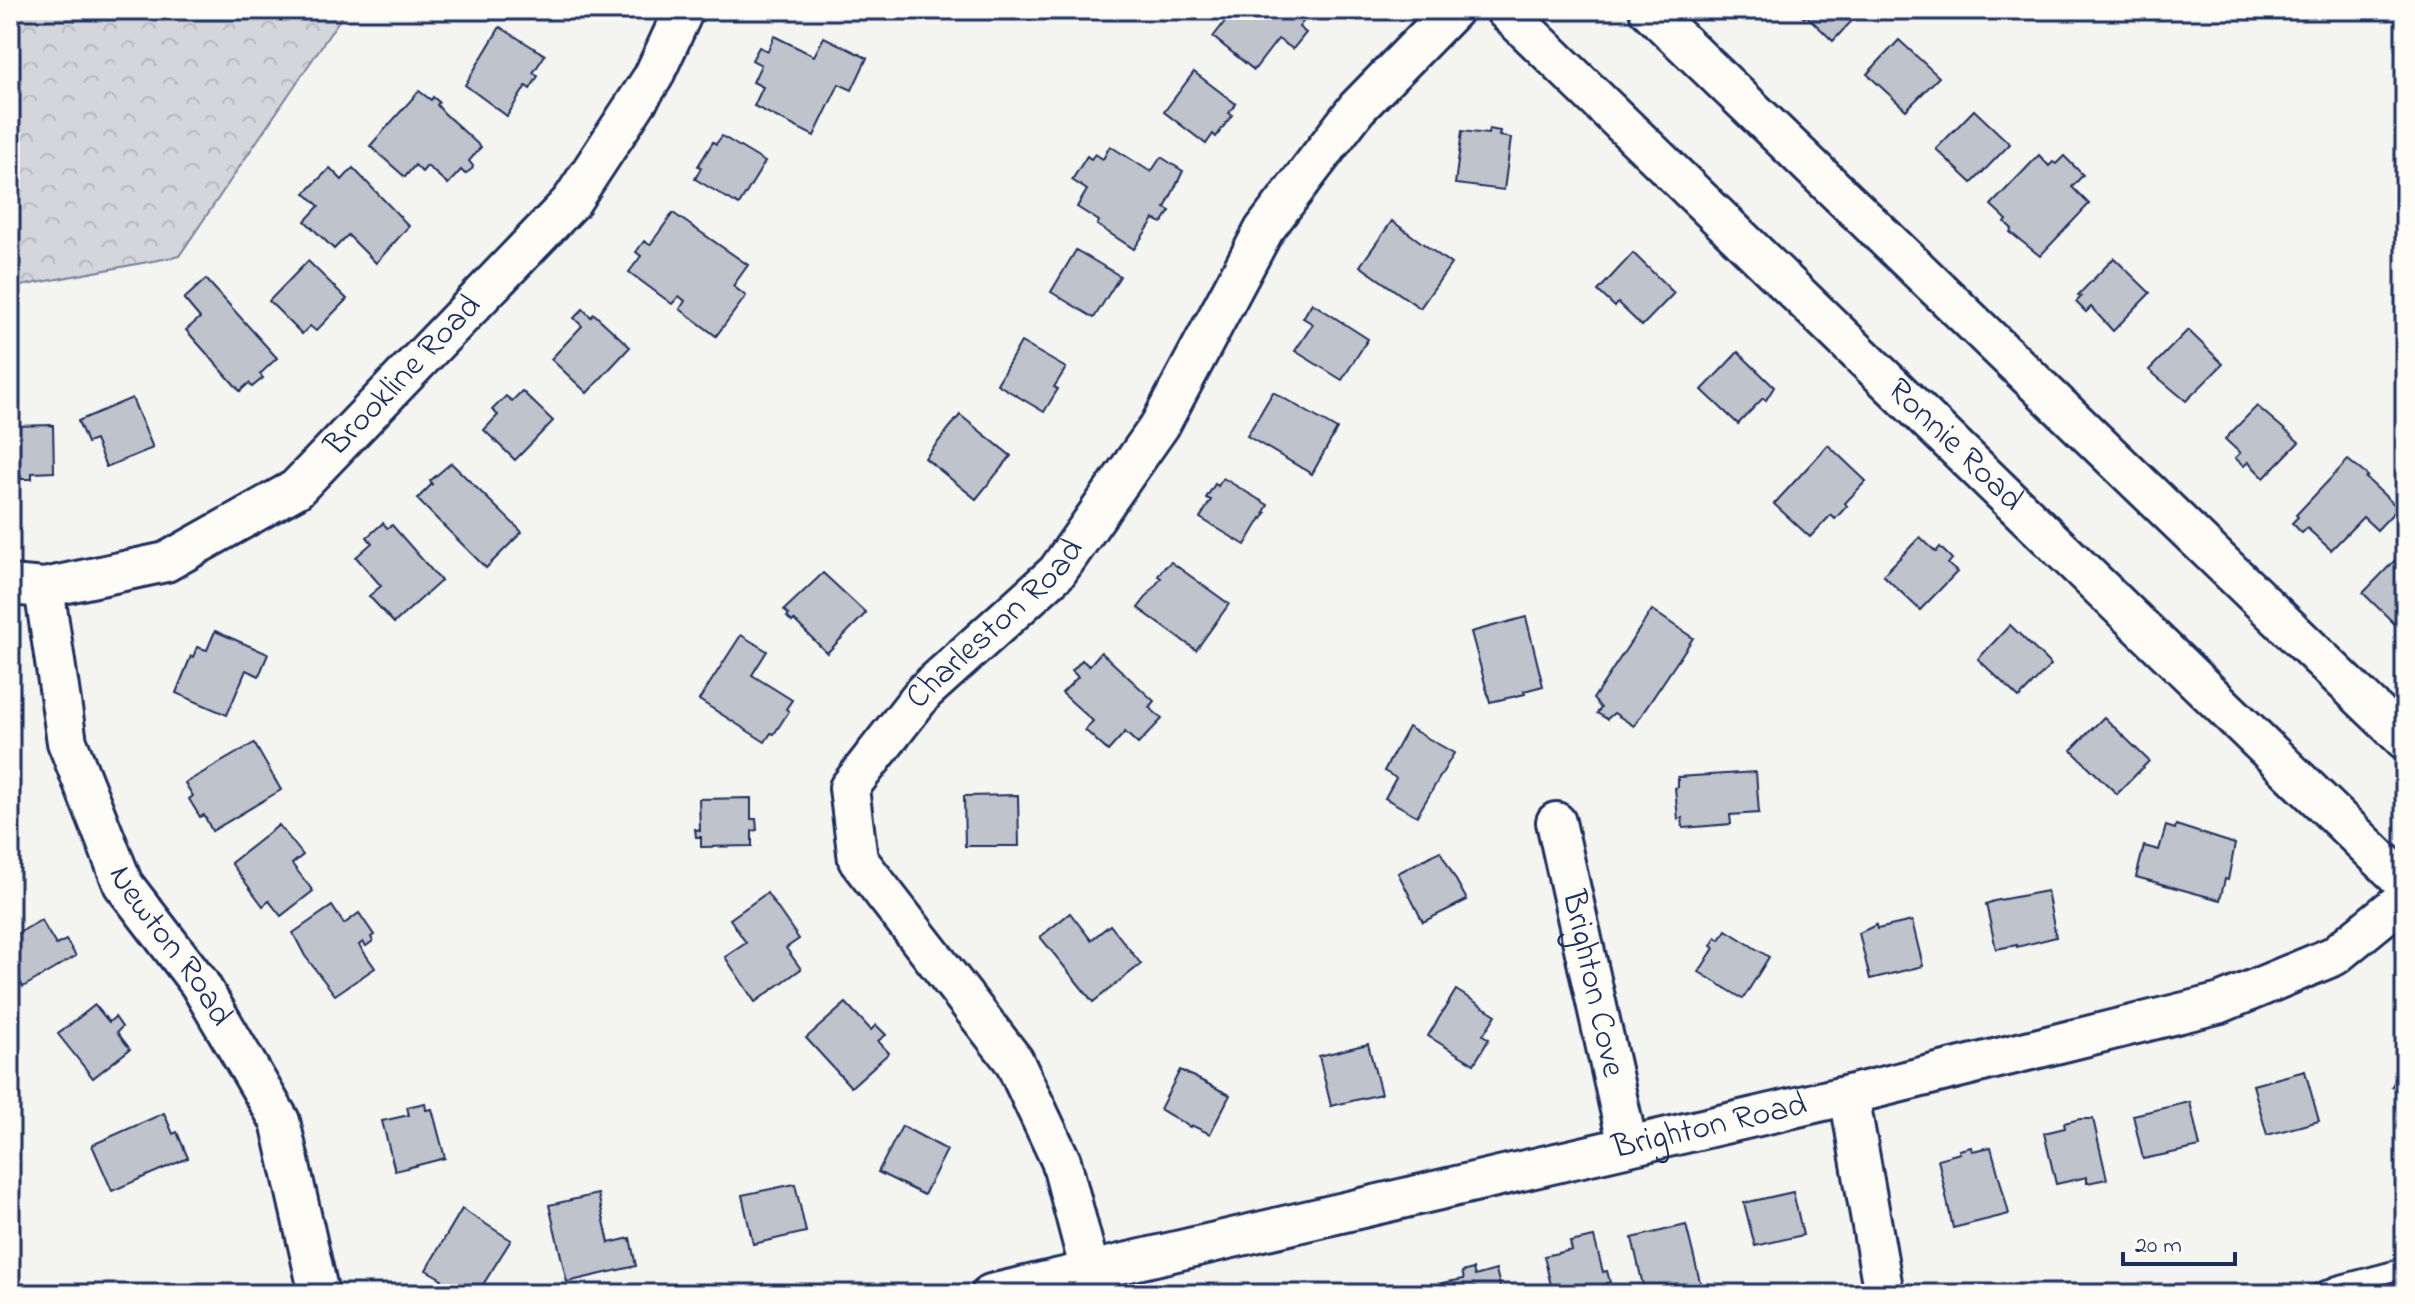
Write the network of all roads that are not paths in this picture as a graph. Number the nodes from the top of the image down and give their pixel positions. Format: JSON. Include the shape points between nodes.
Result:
{"nodes":[{"id":1,"x":684,"y":10,"type":"edge"},
{"id":2,"x":1453,"y":10,"type":"edge"},
{"id":3,"x":1505,"y":10,"type":"edge"},
{"id":4,"x":1649,"y":10,"type":"edge"},
{"id":5,"x":27,"y":586,"type":"edge"},
{"id":6,"x":2405,"y":740,"type":"edge"},
{"id":7,"x":1556,"y":822,"type":"dead end"},
{"id":8,"x":2405,"y":883,"type":"edge"},
{"id":9,"x":2405,"y":898,"type":"edge"},
{"id":10,"x":1849,"y":1095,"type":"junction"},
{"id":11,"x":1628,"y":1146,"type":"junction"},
{"id":12,"x":2405,"y":1268,"type":"edge"},
{"id":13,"x":1090,"y":1271,"type":"junction"},
{"id":14,"x":319,"y":1294,"type":"edge"},
{"id":15,"x":991,"y":1294,"type":"edge"},
{"id":16,"x":1884,"y":1294,"type":"edge"},
{"id":17,"x":2319,"y":1294,"type":"edge"}],
"edges":[{"from":1,"to":5,"type":"street","name":"Brookline Road","via":[[653,77],[571,202],[296,489],[166,562]]},
{"from":2,"to":13,"type":"street","name":"Charleston Road","via":[[1357,108],[1264,230],[1160,425],[1057,572],[924,692],[849,788],[858,860],[1014,1061],[1061,1161]]},
{"from":3,"to":8,"type":"street","name":"Ronnie Road"},
{"from":4,"to":6,"type":"street"},
{"from":5,"to":14,"type":"street","name":"Newton Road","via":[[67,742],[123,884],[199,983],[280,1121]]},
{"from":7,"to":11,"type":"street","name":"Brighton Cove"},
{"from":9,"to":10,"type":"street","name":"Brighton Road","via":[[2334,956],[2221,1003]]},
{"from":10,"to":11,"type":"street","name":"Brighton Road"},
{"from":10,"to":16,"type":"street"},
{"from":11,"to":13,"type":"street","name":"Brighton Road"},
{"from":12,"to":17,"type":"lane"},
{"from":13,"to":15,"type":"street","name":"Brighton Road"}]}
